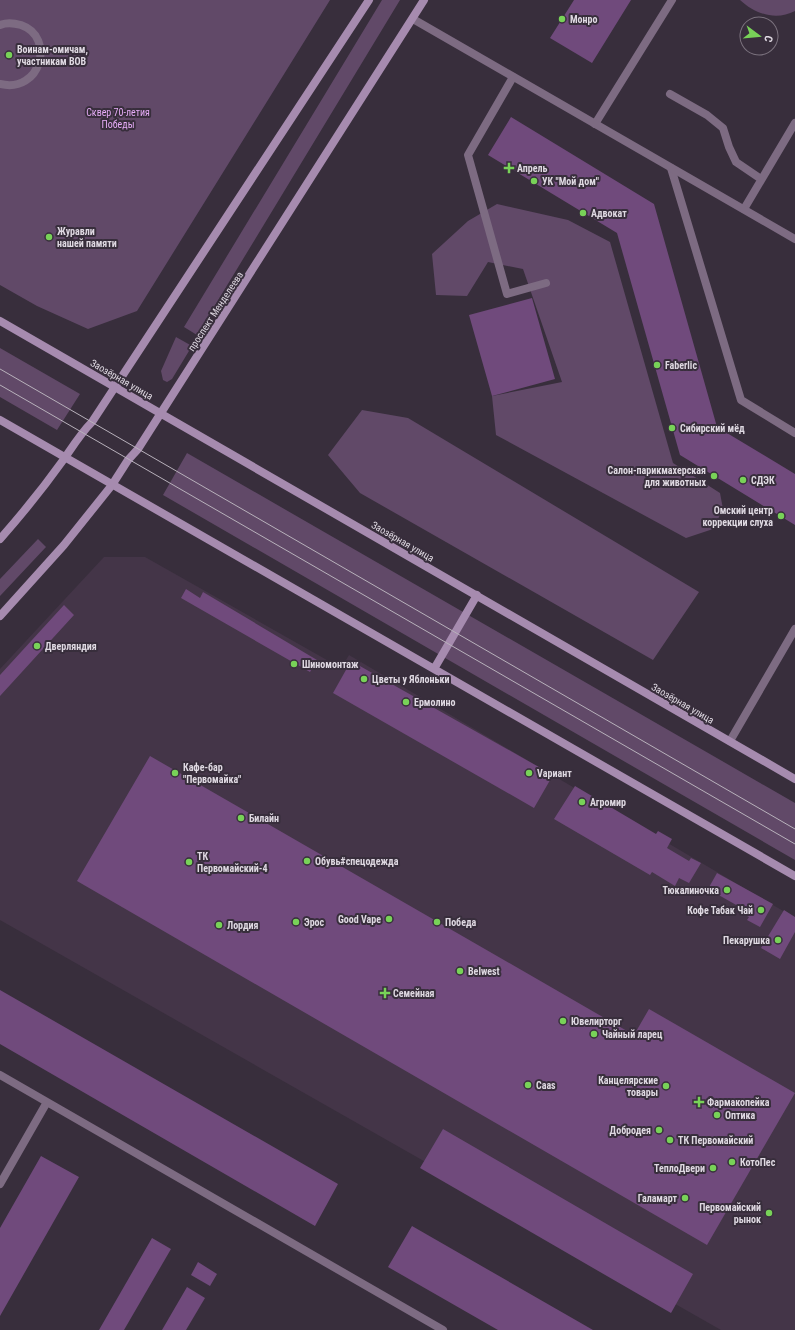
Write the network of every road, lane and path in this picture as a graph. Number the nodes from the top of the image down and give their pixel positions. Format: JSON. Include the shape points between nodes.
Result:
{"nodes":[{"id":1,"x":369,"y":0,"type":"edge"},
{"id":2,"x":424,"y":0,"type":"edge"},
{"id":3,"x":672,"y":0,"type":"edge"},
{"id":4,"x":413,"y":19,"type":"junction"},
{"id":5,"x":0,"y":25,"type":"edge"},
{"id":6,"x":513,"y":77,"type":"junction"},
{"id":7,"x":0,"y":84,"type":"edge"},
{"id":8,"x":670,"y":94,"type":"dead end"},
{"id":9,"x":795,"y":123,"type":"edge"},
{"id":10,"x":595,"y":124,"type":"junction"},
{"id":11,"x":671,"y":168,"type":"junction"},
{"id":12,"x":761,"y":179,"type":"junction"},
{"id":13,"x":744,"y":209,"type":"junction"},
{"id":14,"x":795,"y":239,"type":"edge"},
{"id":15,"x":546,"y":283,"type":"dead end"},
{"id":16,"x":0,"y":321,"type":"edge"},
{"id":17,"x":114,"y":387,"type":"junction"},
{"id":18,"x":161,"y":413,"type":"junction"},
{"id":19,"x":0,"y":420,"type":"edge"},
{"id":20,"x":795,"y":433,"type":"edge"},
{"id":21,"x":65,"y":458,"type":"junction"},
{"id":22,"x":112,"y":485,"type":"junction"},
{"id":23,"x":0,"y":538,"type":"edge"},
{"id":24,"x":477,"y":595,"type":"junction"},
{"id":25,"x":0,"y":616,"type":"edge"},
{"id":26,"x":795,"y":629,"type":"edge"},
{"id":27,"x":434,"y":669,"type":"junction"},
{"id":28,"x":730,"y":741,"type":"junction"},
{"id":29,"x":795,"y":779,"type":"edge"},
{"id":30,"x":795,"y":876,"type":"edge"},
{"id":31,"x":0,"y":1075,"type":"edge"},
{"id":32,"x":47,"y":1102,"type":"junction"},
{"id":33,"x":0,"y":1184,"type":"edge"},
{"id":34,"x":443,"y":1330,"type":"edge"}],
"edges":[{"from":1,"to":17,"type":"main road"},
{"from":2,"to":4,"type":"main road","name":"проспект Менделеева"},
{"from":3,"to":10,"type":"street"},
{"from":4,"to":6,"type":"street"},
{"from":4,"to":18,"type":"main road","name":"проспект Менделеева"},
{"from":5,"to":7,"type":"street","via":[[14,23],[24,26],[38,42],[41,52],[37,69],[31,77],[15,85]]},
{"from":6,"to":10,"type":"street"},
{"from":6,"to":15,"type":"street","via":[[468,155],[507,294]]},
{"from":8,"to":12,"type":"street","via":[[707,115],[723,128],[736,162]]},
{"from":9,"to":12,"type":"street"},
{"from":10,"to":11,"type":"street"},
{"from":11,"to":13,"type":"street"},
{"from":11,"to":20,"type":"street","via":[[741,400]]},
{"from":12,"to":13,"type":"street"},
{"from":13,"to":14,"type":"street"},
{"from":16,"to":17,"type":"main road","name":"Заозёрная улица"},
{"from":17,"to":18,"type":"main road","name":"Заозёрная улица"},
{"from":17,"to":21,"type":"main road"},
{"from":18,"to":22,"type":"main road","name":"проспект Менделеева"},
{"from":18,"to":24,"type":"main road","name":"Заозёрная улица"},
{"from":19,"to":21,"type":"main road"},
{"from":21,"to":22,"type":"main road"},
{"from":21,"to":23,"type":"main road","via":[[20,517]]},
{"from":22,"to":25,"type":"main road","name":"проспект Менделеева","via":[[64,545]]},
{"from":22,"to":27,"type":"main road"},
{"from":24,"to":27,"type":"main road"},
{"from":24,"to":28,"type":"main road","name":"Заозёрная улица"},
{"from":26,"to":28,"type":"street"},
{"from":27,"to":30,"type":"main road"},
{"from":28,"to":29,"type":"main road","name":"Заозёрная улица"},
{"from":31,"to":32,"type":"street"},
{"from":32,"to":33,"type":"street"},
{"from":32,"to":34,"type":"street"}]}
